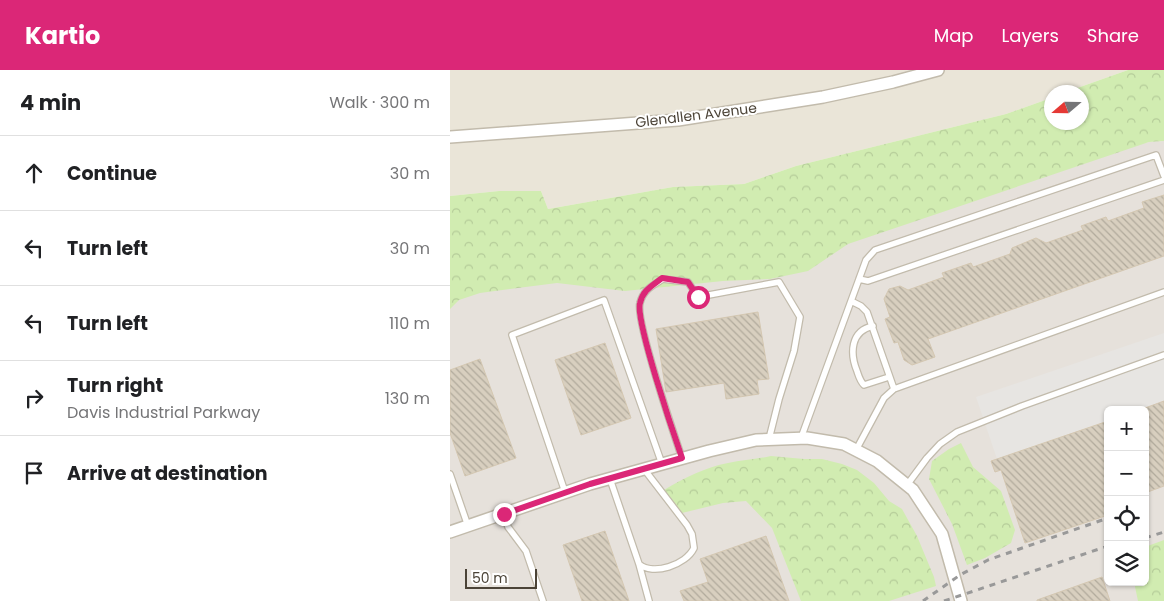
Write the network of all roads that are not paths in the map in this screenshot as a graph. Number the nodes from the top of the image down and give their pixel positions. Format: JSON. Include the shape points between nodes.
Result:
{"nodes":[{"id":1,"x":938,"y":70,"type":"edge"},
{"id":2,"x":450,"y":137,"type":"edge"},
{"id":3,"x":1164,"y":178,"type":"edge"},
{"id":4,"x":859,"y":279,"type":"junction"},
{"id":5,"x":1164,"y":292,"type":"edge"},
{"id":6,"x":851,"y":301,"type":"junction"},
{"id":7,"x":873,"y":326,"type":"junction"},
{"id":8,"x":1164,"y":355,"type":"edge"},
{"id":9,"x":889,"y":377,"type":"junction"},
{"id":10,"x":894,"y":389,"type":"junction"},
{"id":11,"x":800,"y":438,"type":"junction"},
{"id":12,"x":769,"y":440,"type":"junction"},
{"id":13,"x":856,"y":450,"type":"junction"},
{"id":14,"x":682,"y":458,"type":"junction"},
{"id":15,"x":662,"y":464,"type":"junction"},
{"id":16,"x":644,"y":469,"type":"junction"},
{"id":17,"x":450,"y":474,"type":"edge"},
{"id":18,"x":610,"y":479,"type":"junction"},
{"id":19,"x":907,"y":485,"type":"junction"},
{"id":20,"x":566,"y":492,"type":"junction"},
{"id":21,"x":504,"y":514,"type":"junction"},
{"id":22,"x":468,"y":526,"type":"junction"},
{"id":23,"x":450,"y":532,"type":"edge"},
{"id":24,"x":639,"y":564,"type":"junction"},
{"id":25,"x":543,"y":601,"type":"edge"},
{"id":26,"x":649,"y":601,"type":"edge"},
{"id":27,"x":961,"y":601,"type":"edge"}],
"edges":[{"from":1,"to":2,"type":"street","name":"Glenallen Avenue","via":[[822,97],[678,120]]},
{"from":3,"to":4,"type":"lane","via":[[868,281]]},
{"from":3,"to":4,"type":"lane","via":[[1156,154],[875,250],[866,260]]},
{"from":4,"to":6,"type":"lane"},
{"from":5,"to":10,"type":"lane"},
{"from":6,"to":7,"type":"lane","via":[[868,312]]},
{"from":6,"to":11,"type":"lane"},
{"from":7,"to":9,"type":"lane"},
{"from":7,"to":9,"type":"lane","via":[[864,329],[855,339],[854,366],[864,385]]},
{"from":8,"to":19,"type":"lane","via":[[957,432],[933,451]]},
{"from":9,"to":10,"type":"lane"},
{"from":10,"to":13,"type":"lane","via":[[884,398]]},
{"from":11,"to":12,"type":"street"},
{"from":11,"to":13,"type":"street","via":[[844,444]]},
{"from":12,"to":14,"type":"street","via":[[756,440]]},
{"from":12,"to":14,"type":"lane","via":[[800,317],[780,282],[698,297],[688,282],[662,278],[645,291],[639,305],[645,339]]},
{"from":13,"to":19,"type":"street"},
{"from":14,"to":15,"type":"street"},
{"from":15,"to":16,"type":"street"},
{"from":15,"to":20,"type":"lane","via":[[604,300],[512,334]]},
{"from":16,"to":18,"type":"street"},
{"from":16,"to":24,"type":"lane","via":[[687,525],[694,548],[687,557],[660,570]]},
{"from":17,"to":22,"type":"lane"},
{"from":18,"to":20,"type":"street"},
{"from":18,"to":24,"type":"lane"},
{"from":19,"to":27,"type":"street","via":[[942,534]]},
{"from":20,"to":21,"type":"street"},
{"from":21,"to":22,"type":"street"},
{"from":21,"to":25,"type":"lane","via":[[508,527],[526,551]]},
{"from":22,"to":23,"type":"street"},
{"from":24,"to":26,"type":"lane"}]}
